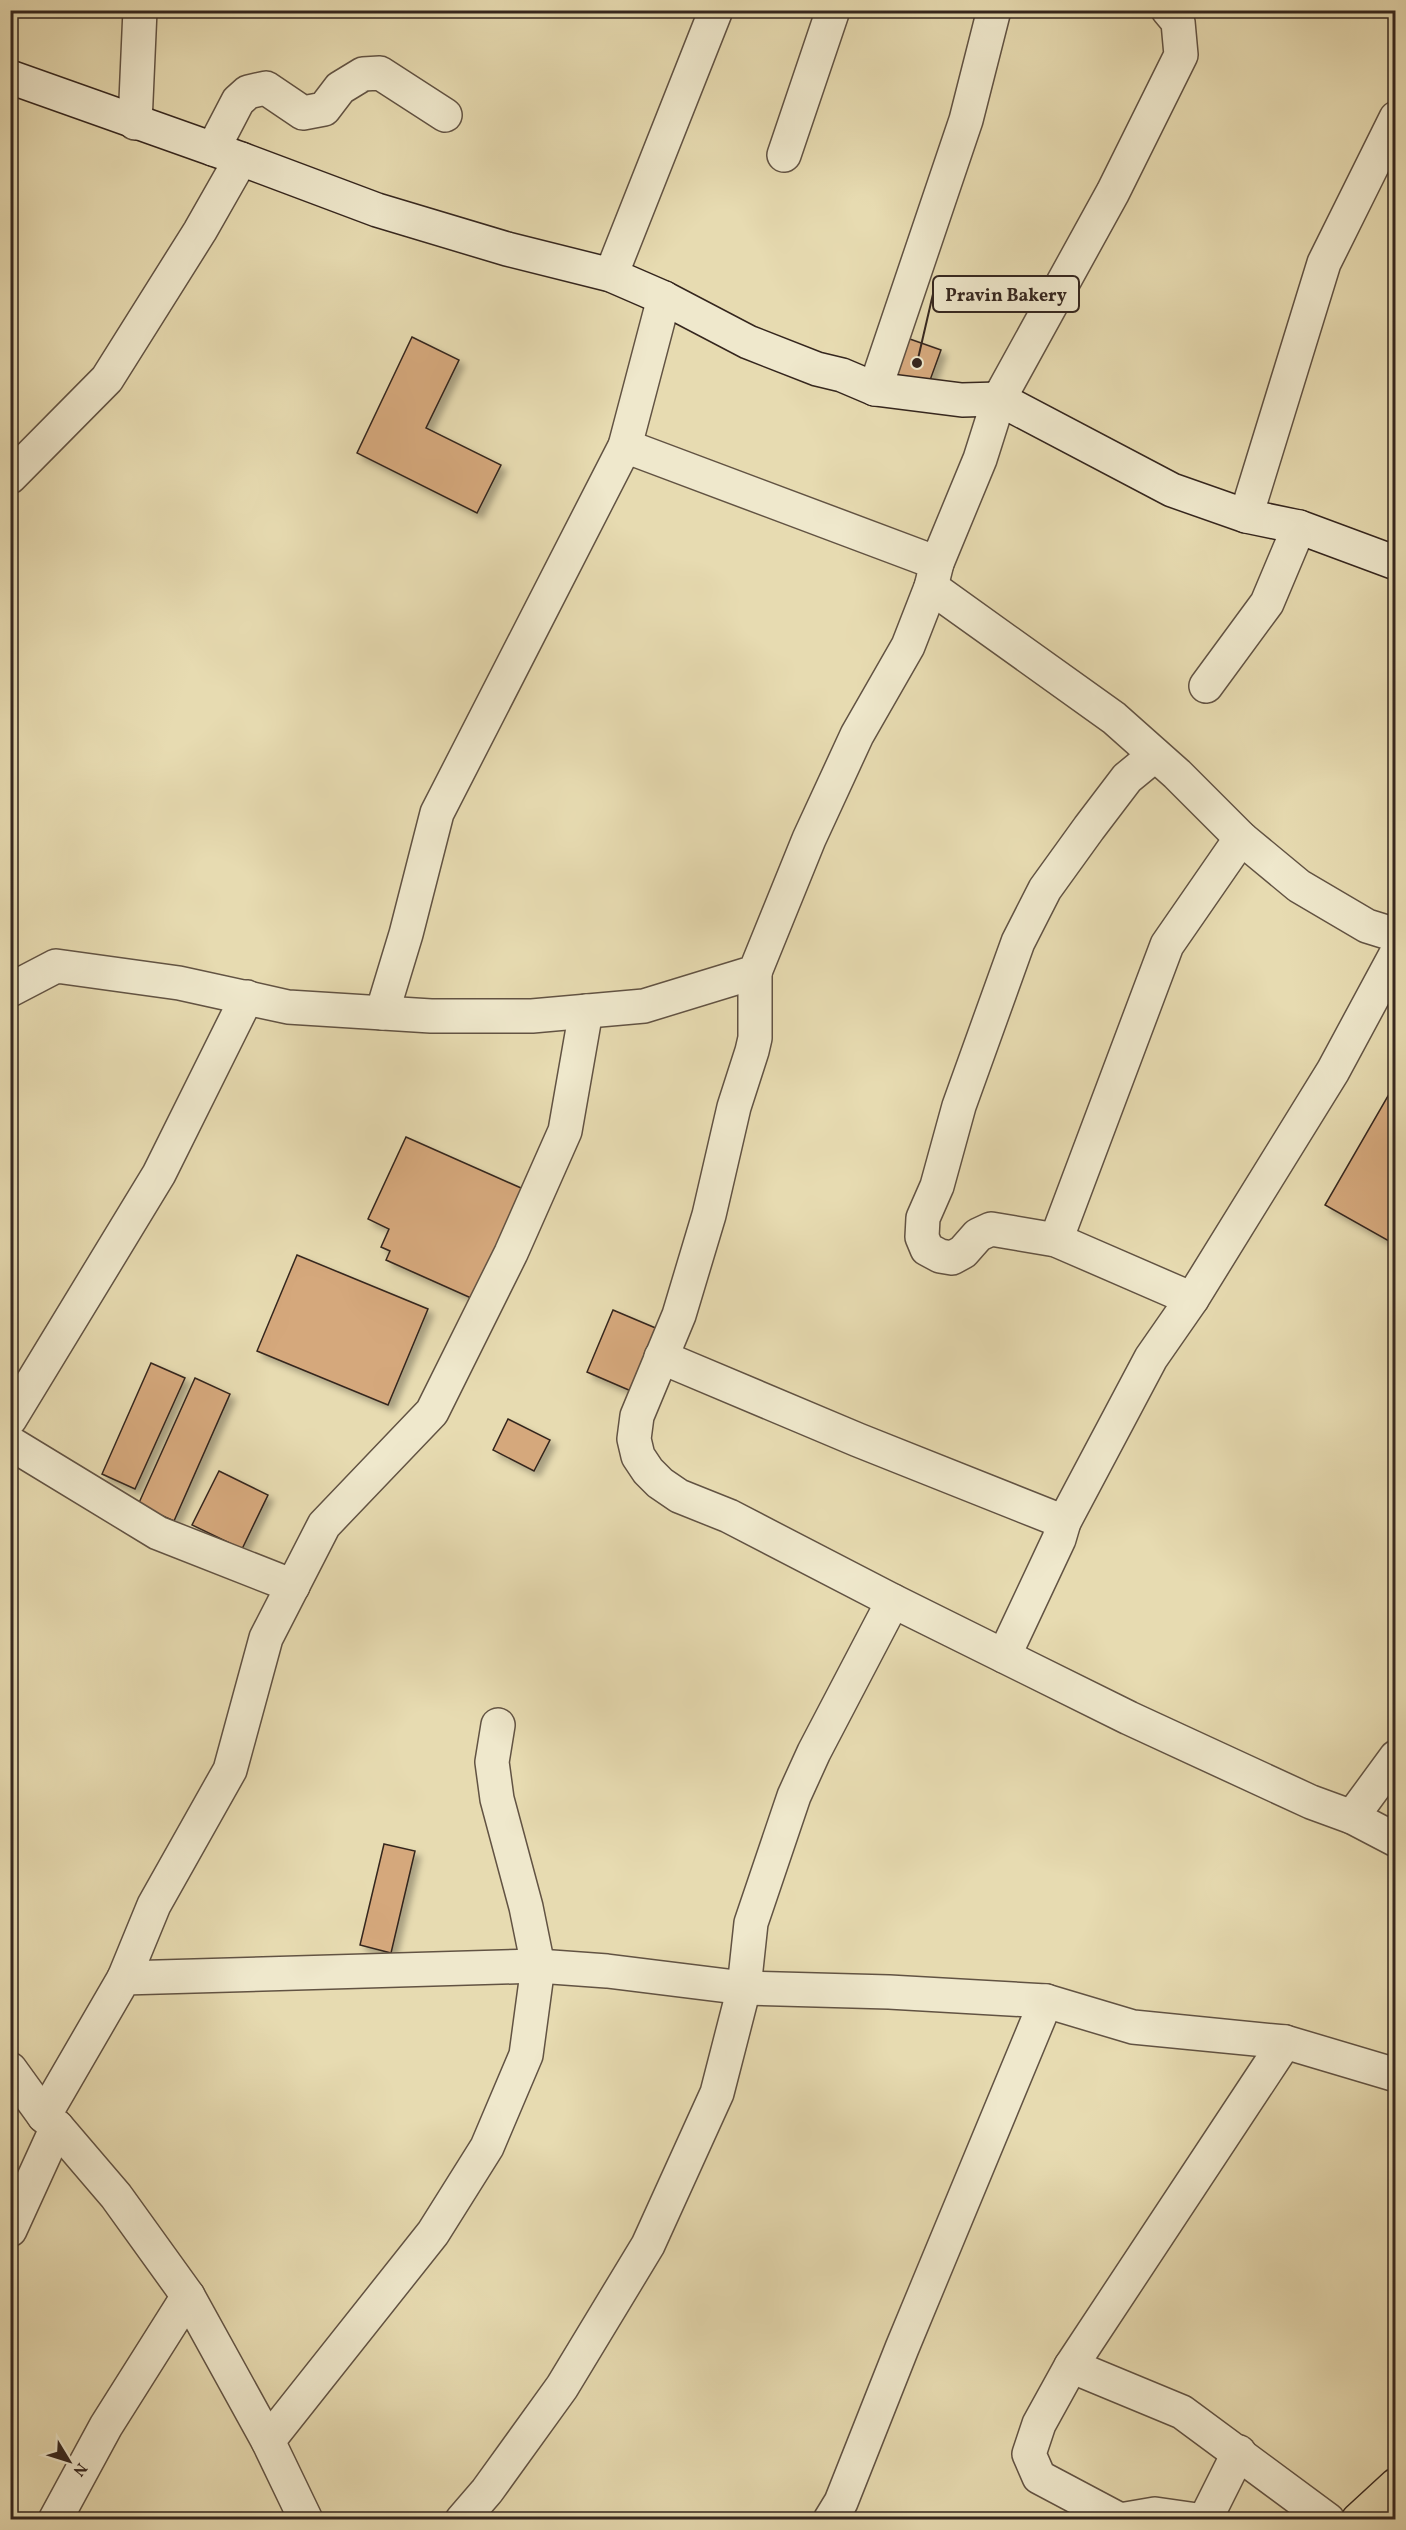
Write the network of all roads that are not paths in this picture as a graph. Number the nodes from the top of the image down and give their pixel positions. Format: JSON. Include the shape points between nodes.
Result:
{"nodes":[{"id":1,"x":140,"y":10,"type":"edge"},
{"id":2,"x":716,"y":10,"type":"edge"},
{"id":3,"x":833,"y":10,"type":"edge"},
{"id":4,"x":994,"y":10,"type":"edge"},
{"id":5,"x":1168,"y":10,"type":"edge"},
{"id":6,"x":10,"y":77,"type":"edge"},
{"id":7,"x":445,"y":115,"type":"dead end"},
{"id":8,"x":1395,"y":118,"type":"edge"},
{"id":9,"x":135,"y":123,"type":"junction"},
{"id":10,"x":227,"y":154,"type":"junction"},
{"id":11,"x":784,"y":155,"type":"dead end"},
{"id":12,"x":611,"y":275,"type":"junction"},
{"id":13,"x":664,"y":298,"type":"junction"},
{"id":14,"x":875,"y":389,"type":"junction"},
{"id":15,"x":999,"y":399,"type":"junction"},
{"id":16,"x":625,"y":446,"type":"junction"},
{"id":17,"x":10,"y":477,"type":"edge"},
{"id":18,"x":1246,"y":516,"type":"junction"},
{"id":19,"x":1299,"y":527,"type":"junction"},
{"id":20,"x":1395,"y":563,"type":"edge"},
{"id":21,"x":934,"y":575,"type":"junction"},
{"id":22,"x":1206,"y":686,"type":"dead end"},
{"id":23,"x":1155,"y":755,"type":"junction"},
{"id":24,"x":1240,"y":838,"type":"junction"},
{"id":25,"x":1395,"y":935,"type":"edge"},
{"id":26,"x":1395,"y":954,"type":"edge"},
{"id":27,"x":755,"y":972,"type":"junction"},
{"id":28,"x":10,"y":990,"type":"edge"},
{"id":29,"x":247,"y":997,"type":"junction"},
{"id":30,"x":586,"y":1011,"type":"junction"},
{"id":31,"x":382,"y":1013,"type":"junction"},
{"id":32,"x":1056,"y":1240,"type":"junction"},
{"id":33,"x":1192,"y":1299,"type":"junction"},
{"id":34,"x":661,"y":1357,"type":"junction"},
{"id":35,"x":10,"y":1419,"type":"edge"},
{"id":36,"x":10,"y":1443,"type":"edge"},
{"id":37,"x":1064,"y":1522,"type":"junction"},
{"id":38,"x":293,"y":1586,"type":"junction"},
{"id":39,"x":893,"y":1601,"type":"junction"},
{"id":40,"x":1004,"y":1656,"type":"junction"},
{"id":41,"x":498,"y":1725,"type":"dead end"},
{"id":42,"x":1395,"y":1757,"type":"edge"},
{"id":43,"x":1352,"y":1817,"type":"junction"},
{"id":44,"x":1395,"y":1840,"type":"edge"},
{"id":45,"x":538,"y":1966,"type":"junction"},
{"id":46,"x":124,"y":1978,"type":"junction"},
{"id":47,"x":744,"y":1988,"type":"junction"},
{"id":48,"x":1046,"y":2001,"type":"junction"},
{"id":49,"x":1286,"y":2042,"type":"junction"},
{"id":50,"x":10,"y":2069,"type":"edge"},
{"id":51,"x":1395,"y":2075,"type":"edge"},
{"id":52,"x":50,"y":2122,"type":"junction"},
{"id":53,"x":10,"y":2230,"type":"edge"},
{"id":54,"x":188,"y":2296,"type":"junction"},
{"id":55,"x":1071,"y":2366,"type":"junction"},
{"id":56,"x":268,"y":2441,"type":"junction"},
{"id":57,"x":1239,"y":2452,"type":"junction"},
{"id":58,"x":1395,"y":2485,"type":"edge"},
{"id":59,"x":56,"y":2520,"type":"edge"},
{"id":60,"x":306,"y":2520,"type":"edge"},
{"id":61,"x":462,"y":2520,"type":"edge"},
{"id":62,"x":830,"y":2520,"type":"edge"},
{"id":63,"x":1120,"y":2520,"type":"edge"},
{"id":64,"x":1197,"y":2520,"type":"edge"},
{"id":65,"x":1205,"y":2520,"type":"edge"},
{"id":66,"x":1328,"y":2520,"type":"edge"},
{"id":67,"x":1358,"y":2520,"type":"edge"}],
"edges":[{"from":1,"to":9,"type":"street"},
{"from":2,"to":12,"type":"street"},
{"from":3,"to":11,"type":"street"},
{"from":4,"to":14,"type":"street","via":[[966,120]]},
{"from":5,"to":15,"type":"street","via":[[1178,22],[1181,55],[1113,192]]},
{"from":6,"to":9,"type":"street"},
{"from":7,"to":10,"type":"street","via":[[380,73],[363,74],[340,88],[324,108],[303,113],[266,88],[248,92],[238,101]]},
{"from":8,"to":18,"type":"street","via":[[1324,263]]},
{"from":9,"to":10,"type":"street"},
{"from":10,"to":12,"type":"street","via":[[376,210]]},
{"from":10,"to":17,"type":"street","via":[[200,231],[106,379]]},
{"from":12,"to":13,"type":"street"},
{"from":13,"to":14,"type":"street","via":[[748,342]]},
{"from":13,"to":16,"type":"street"},
{"from":14,"to":15,"type":"street","via":[[962,400]]},
{"from":15,"to":18,"type":"street","via":[[1172,490]]},
{"from":15,"to":21,"type":"street"},
{"from":16,"to":21,"type":"street"},
{"from":16,"to":31,"type":"street","via":[[437,813]]},
{"from":18,"to":19,"type":"street"},
{"from":19,"to":20,"type":"street"},
{"from":19,"to":22,"type":"street","via":[[1267,603]]},
{"from":21,"to":23,"type":"street"},
{"from":21,"to":27,"type":"street","via":[[908,646],[856,735]]},
{"from":23,"to":24,"type":"street"},
{"from":23,"to":32,"type":"street","via":[[1127,778],[1089,828],[1045,889],[1018,942],[923,1218],[922,1237],[927,1249],[952,1258],[991,1229]]},
{"from":24,"to":25,"type":"street","via":[[1299,886],[1367,926]]},
{"from":24,"to":32,"type":"street","via":[[1167,945]]},
{"from":26,"to":33,"type":"street","via":[[1333,1071]]},
{"from":27,"to":30,"type":"street","via":[[644,1006]]},
{"from":27,"to":34,"type":"street","via":[[752,1051],[734,1107],[706,1227],[679,1316]]},
{"from":28,"to":29,"type":"street","via":[[56,966]]},
{"from":29,"to":31,"type":"street","via":[[288,1007]]},
{"from":29,"to":35,"type":"street","via":[[159,1174]]},
{"from":30,"to":31,"type":"street","via":[[520,1016]]},
{"from":30,"to":38,"type":"street","via":[[566,1131],[432,1412],[324,1526]]},
{"from":32,"to":33,"type":"street"},
{"from":33,"to":37,"type":"street","via":[[1151,1358]]},
{"from":34,"to":37,"type":"street"},
{"from":34,"to":39,"type":"street","via":[[637,1416],[634,1439],[638,1456],[660,1484]]},
{"from":36,"to":38,"type":"street","via":[[158,1533]]},
{"from":37,"to":40,"type":"street"},
{"from":38,"to":46,"type":"street","via":[[266,1638],[230,1770],[154,1905]]},
{"from":39,"to":40,"type":"street"},
{"from":39,"to":47,"type":"street","via":[[794,1796],[751,1923]]},
{"from":40,"to":43,"type":"street","via":[[1311,1802]]},
{"from":41,"to":45,"type":"street","via":[[492,1762],[497,1798],[514,1855]]},
{"from":42,"to":43,"type":"street"},
{"from":43,"to":44,"type":"street"},
{"from":45,"to":46,"type":"street"},
{"from":45,"to":47,"type":"street"},
{"from":45,"to":56,"type":"street","via":[[526,2055],[487,2147],[433,2233]]},
{"from":46,"to":52,"type":"street"},
{"from":47,"to":48,"type":"street"},
{"from":47,"to":61,"type":"street","via":[[717,2093],[648,2245],[562,2387]]},
{"from":48,"to":49,"type":"street","via":[[1133,2027]]},
{"from":48,"to":62,"type":"street","via":[[845,2492]]},
{"from":49,"to":51,"type":"street"},
{"from":49,"to":55,"type":"street"},
{"from":50,"to":52,"type":"street"},
{"from":52,"to":53,"type":"street"},
{"from":52,"to":54,"type":"street","via":[[116,2196]]},
{"from":54,"to":56,"type":"street"},
{"from":54,"to":59,"type":"street","via":[[106,2426]]},
{"from":55,"to":57,"type":"street","via":[[1182,2412]]},
{"from":55,"to":63,"type":"street","via":[[1039,2424],[1029,2454],[1039,2477]]},
{"from":56,"to":60,"type":"street"},
{"from":57,"to":65,"type":"street"},
{"from":57,"to":66,"type":"street"},
{"from":58,"to":67,"type":"highway"},
{"from":63,"to":64,"type":"street","via":[[1155,2514]]}]}
